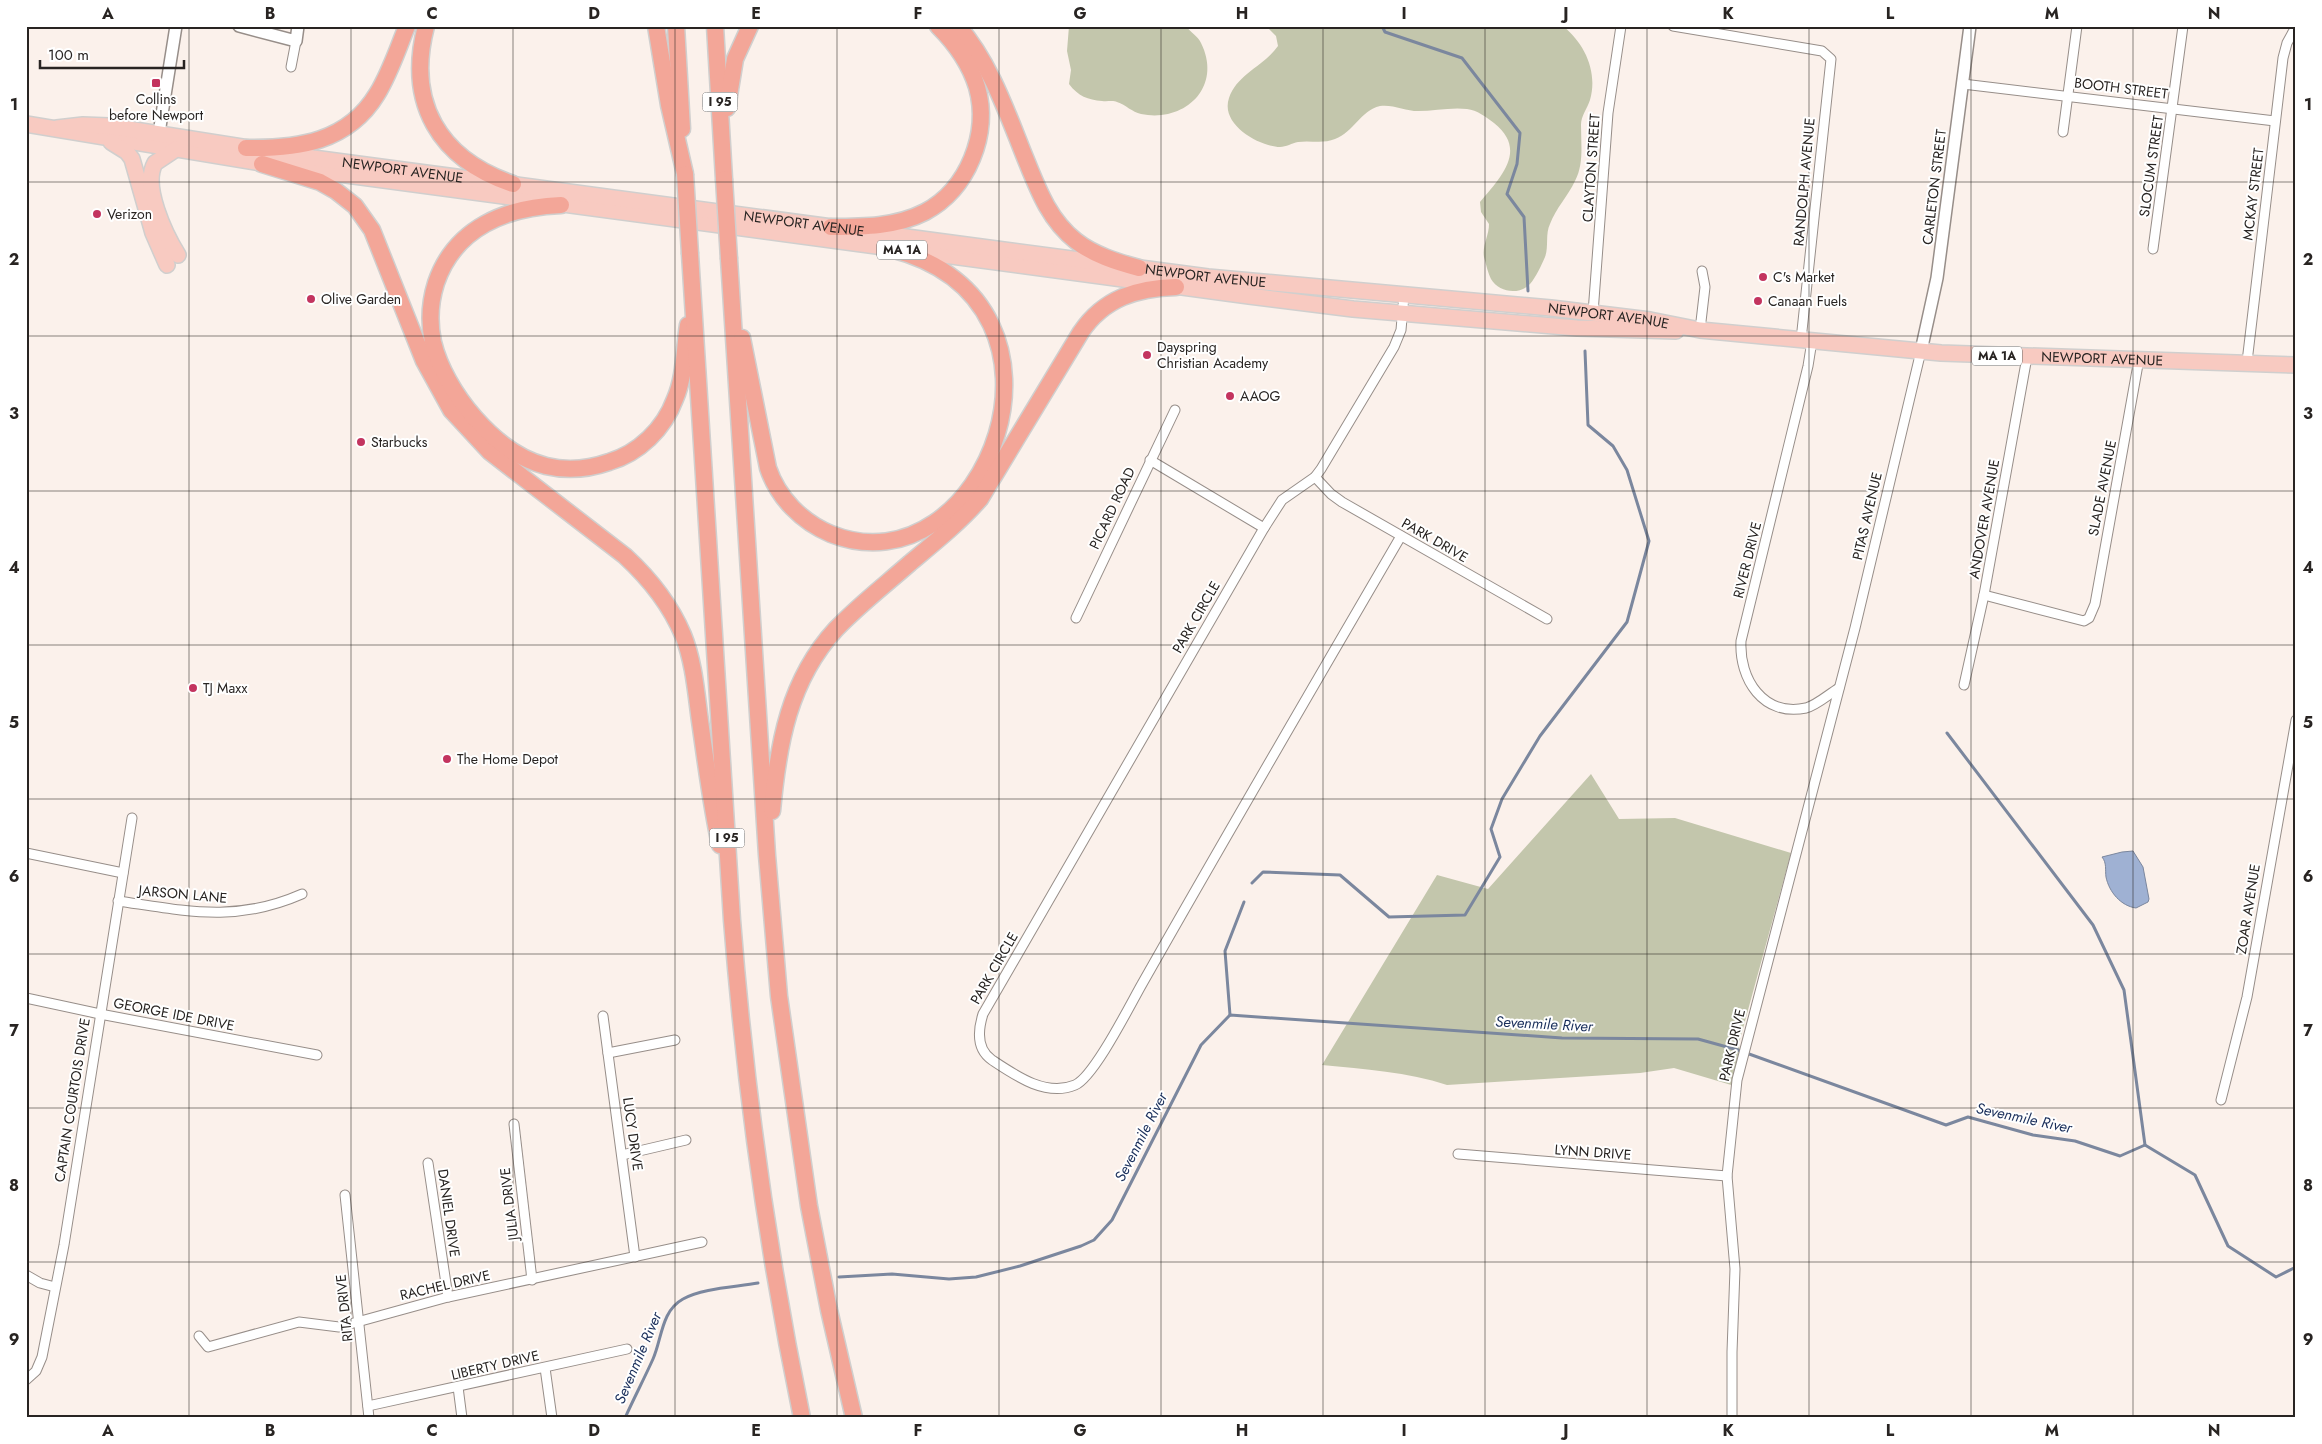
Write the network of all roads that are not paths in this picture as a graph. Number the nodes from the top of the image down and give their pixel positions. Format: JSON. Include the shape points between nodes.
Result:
{"nodes":[{"id":1,"x":176,"y":26,"type":"edge"},
{"id":2,"x":239,"y":26,"type":"edge"},
{"id":3,"x":298,"y":26,"type":"edge"},
{"id":4,"x":407,"y":26,"type":"edge"},
{"id":5,"x":426,"y":26,"type":"edge"},
{"id":6,"x":656,"y":26,"type":"edge"},
{"id":7,"x":676,"y":26,"type":"edge"},
{"id":8,"x":715,"y":26,"type":"edge"},
{"id":9,"x":750,"y":26,"type":"edge"},
{"id":10,"x":938,"y":26,"type":"edge"},
{"id":11,"x":958,"y":26,"type":"edge"},
{"id":12,"x":1621,"y":26,"type":"edge"},
{"id":13,"x":1673,"y":26,"type":"edge"},
{"id":14,"x":1970,"y":26,"type":"edge"},
{"id":15,"x":2077,"y":26,"type":"edge"},
{"id":16,"x":2183,"y":26,"type":"edge"},
{"id":17,"x":2292,"y":31,"type":"edge"},
{"id":18,"x":296,"y":41,"type":"junction"},
{"id":19,"x":292,"y":67,"type":"dead end"},
{"id":20,"x":1962,"y":84,"type":"junction"},
{"id":21,"x":2068,"y":96,"type":"junction"},
{"id":22,"x":2172,"y":108,"type":"junction"},
{"id":23,"x":2276,"y":121,"type":"junction"},
{"id":24,"x":26,"y":124,"type":"edge"},
{"id":25,"x":57,"y":128,"type":"junction"},
{"id":26,"x":2063,"y":132,"type":"dead end"},
{"id":27,"x":159,"y":133,"type":"junction"},
{"id":28,"x":108,"y":139,"type":"junction"},
{"id":29,"x":722,"y":142,"type":"junction"},
{"id":30,"x":246,"y":148,"type":"junction"},
{"id":31,"x":176,"y":149,"type":"junction"},
{"id":32,"x":262,"y":164,"type":"junction"},
{"id":33,"x":685,"y":174,"type":"junction"},
{"id":34,"x":513,"y":184,"type":"junction"},
{"id":35,"x":561,"y":204,"type":"junction"},
{"id":36,"x":831,"y":227,"type":"junction"},
{"id":37,"x":891,"y":249,"type":"junction"},
{"id":38,"x":2153,"y":249,"type":"dead end"},
{"id":39,"x":1139,"y":268,"type":"junction"},
{"id":40,"x":1702,"y":271,"type":"dead end"},
{"id":41,"x":1176,"y":287,"type":"junction"},
{"id":42,"x":731,"y":292,"type":"junction"},
{"id":43,"x":693,"y":293,"type":"junction"},
{"id":44,"x":1404,"y":295,"type":"junction"},
{"id":45,"x":1402,"y":312,"type":"junction"},
{"id":46,"x":1593,"y":313,"type":"junction"},
{"id":47,"x":1700,"y":330,"type":"junction"},
{"id":48,"x":1806,"y":340,"type":"junction"},
{"id":49,"x":1921,"y":351,"type":"junction"},
{"id":50,"x":2027,"y":357,"type":"junction"},
{"id":51,"x":2139,"y":359,"type":"junction"},
{"id":52,"x":2247,"y":362,"type":"junction"},
{"id":53,"x":2296,"y":365,"type":"edge"},
{"id":54,"x":1175,"y":410,"type":"dead end"},
{"id":55,"x":1150,"y":460,"type":"junction"},
{"id":56,"x":1315,"y":476,"type":"junction"},
{"id":57,"x":1264,"y":528,"type":"junction"},
{"id":58,"x":1401,"y":536,"type":"junction"},
{"id":59,"x":1984,"y":595,"type":"junction"},
{"id":60,"x":1076,"y":618,"type":"dead end"},
{"id":61,"x":1547,"y":619,"type":"dead end"},
{"id":62,"x":1964,"y":685,"type":"dead end"},
{"id":63,"x":1839,"y":688,"type":"junction"},
{"id":64,"x":2296,"y":720,"type":"edge"},
{"id":65,"x":132,"y":818,"type":"dead end"},
{"id":66,"x":26,"y":853,"type":"edge"},
{"id":67,"x":768,"y":868,"type":"junction"},
{"id":68,"x":123,"y":873,"type":"junction"},
{"id":69,"x":302,"y":894,"type":"dead end"},
{"id":70,"x":731,"y":898,"type":"junction"},
{"id":71,"x":118,"y":901,"type":"junction"},
{"id":72,"x":26,"y":998,"type":"edge"},
{"id":73,"x":100,"y":1014,"type":"junction"},
{"id":74,"x":603,"y":1016,"type":"dead end"},
{"id":75,"x":675,"y":1040,"type":"dead end"},
{"id":76,"x":608,"y":1054,"type":"junction"},
{"id":77,"x":317,"y":1055,"type":"dead end"},
{"id":78,"x":2221,"y":1100,"type":"dead end"},
{"id":79,"x":514,"y":1124,"type":"dead end"},
{"id":80,"x":686,"y":1140,"type":"dead end"},
{"id":81,"x":622,"y":1154,"type":"junction"},
{"id":82,"x":1458,"y":1154,"type":"dead end"},
{"id":83,"x":428,"y":1163,"type":"dead end"},
{"id":84,"x":1727,"y":1176,"type":"junction"},
{"id":85,"x":345,"y":1195,"type":"dead end"},
{"id":86,"x":702,"y":1242,"type":"dead end"},
{"id":87,"x":635,"y":1257,"type":"junction"},
{"id":88,"x":26,"y":1275,"type":"edge"},
{"id":89,"x":532,"y":1280,"type":"junction"},
{"id":90,"x":55,"y":1287,"type":"junction"},
{"id":91,"x":448,"y":1297,"type":"junction"},
{"id":92,"x":360,"y":1320,"type":"junction"},
{"id":93,"x":199,"y":1336,"type":"dead end"},
{"id":94,"x":627,"y":1349,"type":"dead end"},
{"id":95,"x":545,"y":1368,"type":"junction"},
{"id":96,"x":26,"y":1380,"type":"edge"},
{"id":97,"x":458,"y":1387,"type":"junction"},
{"id":98,"x":368,"y":1406,"type":"junction"},
{"id":99,"x":369,"y":1418,"type":"edge"},
{"id":100,"x":462,"y":1418,"type":"edge"},
{"id":101,"x":552,"y":1418,"type":"edge"},
{"id":102,"x":802,"y":1418,"type":"edge"},
{"id":103,"x":854,"y":1418,"type":"edge"},
{"id":104,"x":1732,"y":1418,"type":"edge"}],
"edges":[{"from":1,"to":27,"type":"street"},
{"from":2,"to":18,"type":"street"},
{"from":3,"to":18,"type":"street"},
{"from":4,"to":30,"type":"highway","via":[[378,92],[351,124],[327,138],[308,144]]},
{"from":5,"to":34,"type":"highway","via":[[420,83],[433,124],[467,162]]},
{"from":6,"to":33,"type":"highway","via":[[669,106]]},
{"from":7,"to":33,"type":"highway","number":"I 95"},
{"from":8,"to":29,"type":"highway","number":"I 95"},
{"from":9,"to":29,"type":"highway","via":[[735,59]]},
{"from":10,"to":36,"type":"highway","via":[[965,60],[978,94],[978,136],[969,165],[946,197],[920,214],[886,225]]},
{"from":11,"to":39,"type":"highway","via":[[993,80],[1040,195],[1057,222],[1090,250]]},
{"from":12,"to":46,"type":"street","name":"CLAYTON STREET","via":[[1608,113]]},
{"from":13,"to":48,"type":"street","name":"RANDOLPH AVENUE","via":[[1787,44],[1822,51],[1830,56]]},
{"from":14,"to":20,"type":"street","name":"CARLETON STREET"},
{"from":15,"to":21,"type":"street"},
{"from":16,"to":22,"type":"street","name":"SLOCUM STREET"},
{"from":17,"to":23,"type":"street","name":"MCKAY STREET","via":[[2285,50]]},
{"from":18,"to":19,"type":"street"},
{"from":20,"to":21,"type":"street","name":"BOOTH STREET"},
{"from":20,"to":49,"type":"street","name":"CARLETON STREET","via":[[1938,278]]},
{"from":21,"to":22,"type":"street","name":"BOOTH STREET"},
{"from":21,"to":26,"type":"street"},
{"from":22,"to":23,"type":"street","name":"BOOTH STREET"},
{"from":22,"to":38,"type":"street","name":"SLOCUM STREET"},
{"from":23,"to":52,"type":"street","name":"MCKAY STREET"},
{"from":24,"to":25,"type":"main road","name":"NEWPORT AVENUE","number":"MA 1A"},
{"from":25,"to":27,"type":"main road","name":"NEWPORT AVENUE","number":"MA 1A","via":[[100,126]]},
{"from":25,"to":28,"type":"main road","name":"NEWPORT AVENUE","number":"MA 1A"},
{"from":27,"to":30,"type":"main road","name":"NEWPORT AVENUE","number":"MA 1A"},
{"from":28,"to":31,"type":"main road","name":"NEWPORT AVENUE","number":"MA 1A"},
{"from":28,"to":31,"type":"main road","via":[[132,159],[153,232],[173,260],[150,178],[155,163]]},
{"from":29,"to":42,"type":"highway","number":"I 95","bridge":true},
{"from":30,"to":34,"type":"main road","name":"NEWPORT AVENUE","number":"MA 1A"},
{"from":31,"to":32,"type":"main road","name":"NEWPORT AVENUE","number":"MA 1A"},
{"from":32,"to":35,"type":"main road","name":"NEWPORT AVENUE","number":"MA 1A"},
{"from":32,"to":70,"type":"highway","via":[[320,182],[355,206],[375,238],[428,371],[454,415],[490,452],[625,556],[669,607],[690,659],[713,812]]},
{"from":33,"to":43,"type":"highway","number":"I 95","bridge":true},
{"from":34,"to":36,"type":"main road","name":"NEWPORT AVENUE","number":"MA 1A"},
{"from":35,"to":37,"type":"main road","name":"NEWPORT AVENUE","number":"MA 1A"},
{"from":35,"to":43,"type":"highway","via":[[512,212],[473,230],[450,254],[433,294],[431,326],[442,368],[469,410],[512,450],[545,465],[576,469],[613,461],[646,441],[664,421],[676,397]]},
{"from":36,"to":39,"type":"main road","name":"NEWPORT AVENUE","number":"MA 1A"},
{"from":37,"to":41,"type":"main road","name":"NEWPORT AVENUE","number":"MA 1A"},
{"from":37,"to":42,"type":"highway","via":[[942,268],[976,297],[995,336],[1004,386],[998,434],[977,478],[943,516],[899,538],[867,541],[833,534],[803,518],[779,491],[766,461]]},
{"from":39,"to":44,"type":"main road","name":"NEWPORT AVENUE","number":"MA 1A"},
{"from":40,"to":47,"type":"street","via":[[1705,287]]},
{"from":41,"to":45,"type":"main road","name":"NEWPORT AVENUE","number":"MA 1A"},
{"from":41,"to":67,"type":"highway","via":[[1134,292],[1095,314],[980,499],[856,610],[822,646],[797,689],[784,727],[776,774]]},
{"from":42,"to":67,"type":"highway","number":"I 95"},
{"from":43,"to":70,"type":"highway","number":"I 95"},
{"from":44,"to":45,"type":"street","name":"PARK CIRCLE"},
{"from":44,"to":46,"type":"main road","name":"NEWPORT AVENUE","number":"MA 1A"},
{"from":45,"to":47,"type":"main road","name":"NEWPORT AVENUE","number":"MA 1A","via":[[1613,330]]},
{"from":45,"to":56,"type":"street","name":"PARK CIRCLE","via":[[1401,330],[1394,347]]},
{"from":46,"to":47,"type":"main road","name":"NEWPORT AVENUE","number":"MA 1A"},
{"from":47,"to":48,"type":"main road","name":"NEWPORT AVENUE","number":"MA 1A"},
{"from":48,"to":49,"type":"main road","name":"NEWPORT AVENUE","number":"MA 1A"},
{"from":48,"to":63,"type":"street","name":"RIVER DRIVE","via":[[1808,366],[1740,657],[1750,686],[1766,701],[1786,710],[1808,708]]},
{"from":49,"to":50,"type":"main road","name":"NEWPORT AVENUE","number":"MA 1A"},
{"from":49,"to":63,"type":"street","name":"PITAS AVENUE"},
{"from":50,"to":51,"type":"main road","name":"NEWPORT AVENUE","number":"MA 1A"},
{"from":50,"to":59,"type":"street","name":"ANDOVER AVENUE"},
{"from":51,"to":52,"type":"main road","name":"NEWPORT AVENUE","number":"MA 1A"},
{"from":51,"to":59,"type":"street","name":"SLADE AVENUE","via":[[2095,604],[2087,620]]},
{"from":52,"to":53,"type":"main road","name":"NEWPORT AVENUE","number":"MA 1A"},
{"from":54,"to":55,"type":"street","name":"PICARD ROAD"},
{"from":55,"to":57,"type":"street"},
{"from":55,"to":60,"type":"street","name":"PICARD ROAD"},
{"from":56,"to":57,"type":"street","name":"PARK CIRCLE","via":[[1282,500]]},
{"from":56,"to":58,"type":"street","name":"PARK DRIVE","via":[[1342,502]]},
{"from":57,"to":58,"type":"street","name":"PARK CIRCLE","via":[[984,1014],[979,1028],[983,1049],[990,1059],[1028,1082],[1046,1088],[1062,1088],[1077,1084],[1087,1076]]},
{"from":58,"to":61,"type":"street","name":"PARK DRIVE"},
{"from":59,"to":62,"type":"street","name":"ANDOVER AVENUE"},
{"from":63,"to":84,"type":"street","name":"PARK DRIVE","via":[[1742,1057]]},
{"from":64,"to":78,"type":"street","name":"ZOAR AVENUE","via":[[2248,988]]},
{"from":65,"to":68,"type":"street","name":"CAPTAIN COURTOIS DRIVE"},
{"from":66,"to":68,"type":"street"},
{"from":67,"to":103,"type":"highway","number":"I 95","via":[[782,1022],[799,1146],[822,1276]]},
{"from":68,"to":71,"type":"street","name":"CAPTAIN COURTOIS DRIVE"},
{"from":69,"to":71,"type":"street","name":"JARSON LANE","via":[[255,910],[214,914]]},
{"from":70,"to":102,"type":"highway","number":"I 95","via":[[741,1025],[758,1164]]},
{"from":71,"to":73,"type":"street","name":"CAPTAIN COURTOIS DRIVE"},
{"from":72,"to":73,"type":"street","name":"GEORGE IDE DRIVE"},
{"from":73,"to":77,"type":"street","name":"GEORGE IDE DRIVE"},
{"from":73,"to":90,"type":"street","name":"CAPTAIN COURTOIS DRIVE"},
{"from":74,"to":76,"type":"street","name":"LUCY DRIVE"},
{"from":75,"to":76,"type":"street"},
{"from":76,"to":81,"type":"street","name":"LUCY DRIVE"},
{"from":79,"to":89,"type":"street","name":"JULIA DRIVE"},
{"from":80,"to":81,"type":"street"},
{"from":81,"to":87,"type":"street","name":"LUCY DRIVE"},
{"from":82,"to":84,"type":"street","name":"LYNN DRIVE"},
{"from":83,"to":91,"type":"street","name":"DANIEL DRIVE"},
{"from":84,"to":104,"type":"street","name":"PARK DRIVE","via":[[1736,1269]]},
{"from":85,"to":92,"type":"street","name":"RITA DRIVE"},
{"from":86,"to":87,"type":"street","name":"RACHEL DRIVE"},
{"from":87,"to":89,"type":"street","name":"RACHEL DRIVE"},
{"from":88,"to":90,"type":"street"},
{"from":89,"to":91,"type":"street","name":"RACHEL DRIVE"},
{"from":90,"to":96,"type":"street","name":"CAPTAIN COURTOIS DRIVE","via":[[42,1357],[36,1371]]},
{"from":91,"to":92,"type":"street","name":"RACHEL DRIVE"},
{"from":92,"to":93,"type":"street","name":"RACHEL DRIVE","via":[[339,1327],[299,1322],[208,1347]]},
{"from":92,"to":98,"type":"street","name":"RITA DRIVE"},
{"from":94,"to":95,"type":"street","name":"LIBERTY DRIVE"},
{"from":95,"to":97,"type":"street","name":"LIBERTY DRIVE"},
{"from":95,"to":101,"type":"street"},
{"from":97,"to":98,"type":"street","name":"LIBERTY DRIVE"},
{"from":97,"to":100,"type":"street"},
{"from":98,"to":99,"type":"street","name":"RITA DRIVE"}]}
